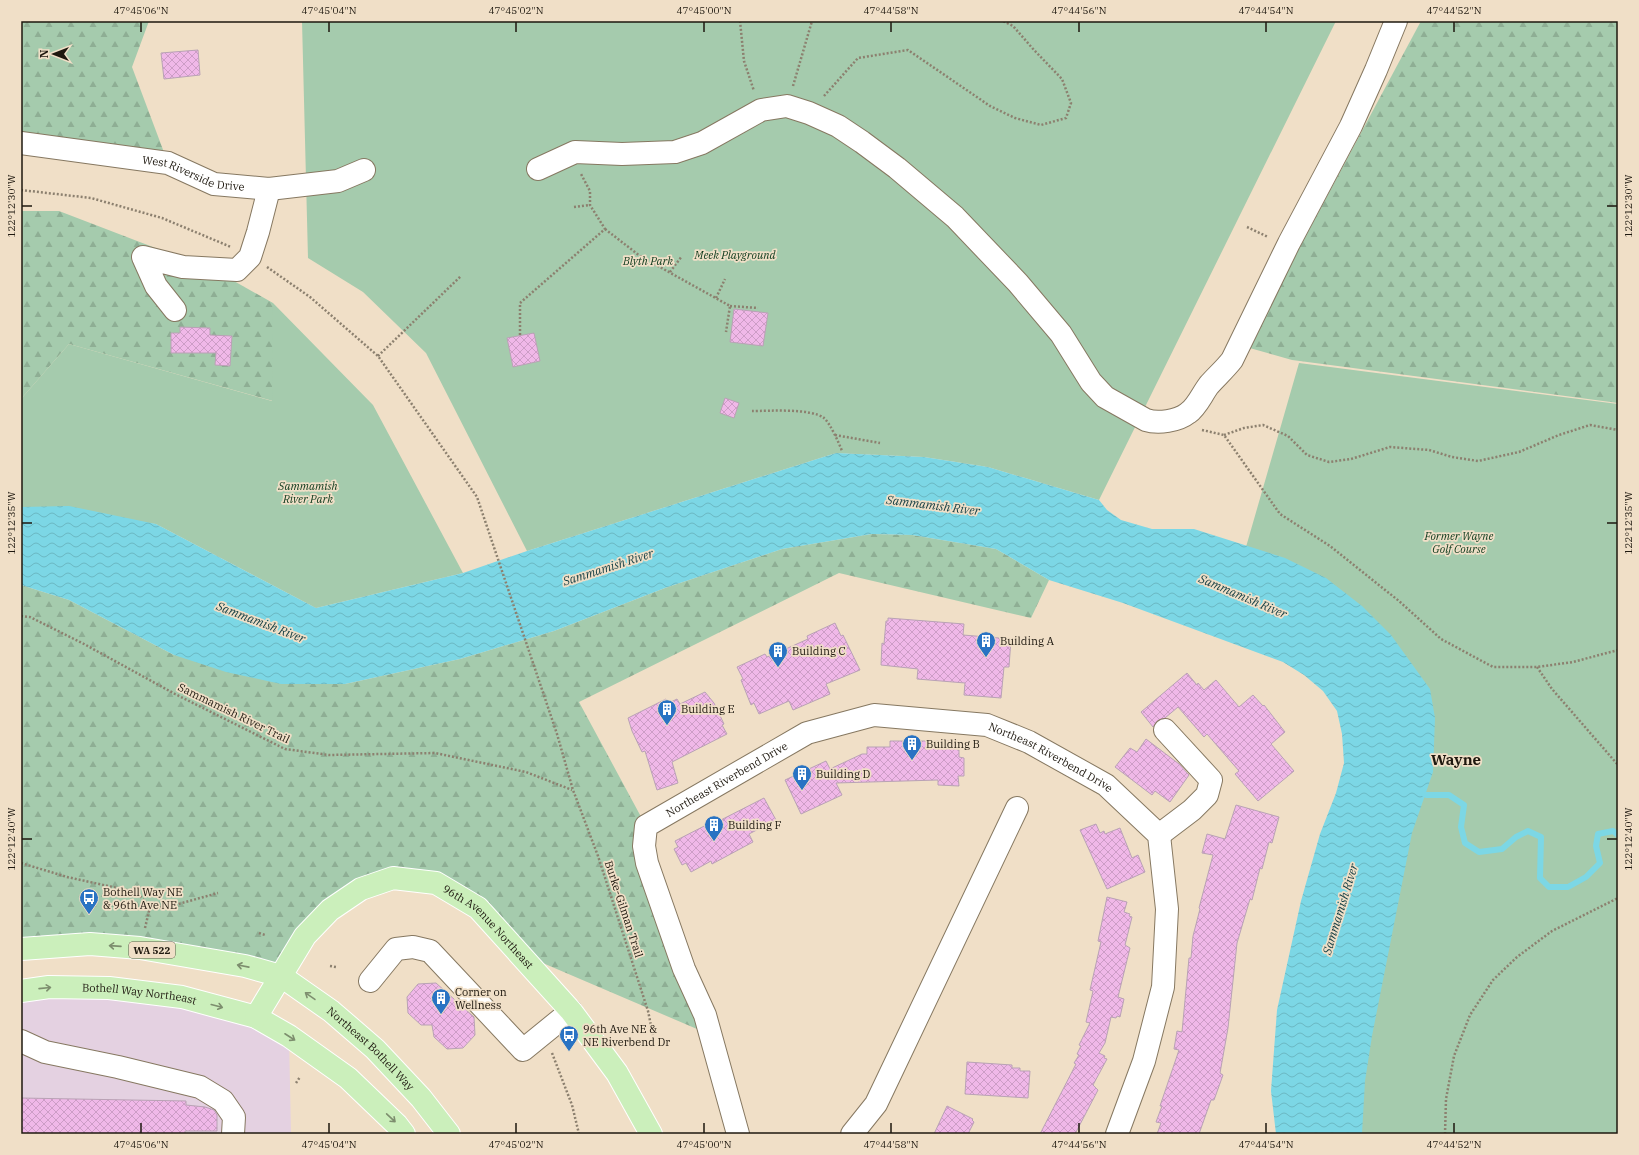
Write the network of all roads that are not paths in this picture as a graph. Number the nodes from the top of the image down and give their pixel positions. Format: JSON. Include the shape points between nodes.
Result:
{"nodes":[{"id":1,"x":1396,"y":21,"type":"edge"},
{"id":2,"x":21,"y":143,"type":"edge"},
{"id":3,"x":538,"y":169,"type":"dead end"},
{"id":4,"x":364,"y":170,"type":"dead end"},
{"id":5,"x":269,"y":189,"type":"junction"},
{"id":6,"x":175,"y":310,"type":"dead end"},
{"id":7,"x":1165,"y":730,"type":"dead end"},
{"id":8,"x":1017,"y":808,"type":"dead end"},
{"id":9,"x":1159,"y":835,"type":"junction"},
{"id":10,"x":21,"y":949,"type":"edge"},
{"id":11,"x":281,"y":976,"type":"junction"},
{"id":12,"x":370,"y":982,"type":"dead end"},
{"id":13,"x":21,"y":991,"type":"edge"},
{"id":14,"x":571,"y":1011,"type":"junction"},
{"id":15,"x":256,"y":1016,"type":"junction"},
{"id":16,"x":21,"y":1041,"type":"edge"},
{"id":17,"x":233,"y":1134,"type":"edge"},
{"id":18,"x":404,"y":1134,"type":"edge"},
{"id":19,"x":449,"y":1134,"type":"edge"},
{"id":20,"x":651,"y":1134,"type":"edge"},
{"id":21,"x":738,"y":1134,"type":"edge"},
{"id":22,"x":852,"y":1134,"type":"edge"},
{"id":23,"x":1117,"y":1134,"type":"edge"}],
"edges":[{"from":1,"to":3,"type":"street","via":[[1351,126],[1232,360],[1188,413],[1168,422],[1146,420],[1105,397],[1091,382],[1061,334],[1018,283],[955,217],[862,142],[838,126],[809,113],[787,106],[761,110],[702,143],[675,152],[575,152]]},
{"from":2,"to":5,"type":"street","name":"West Riverside Drive","via":[[168,163],[214,184]]},
{"from":4,"to":5,"type":"street","name":"West Riverside Drive","via":[[338,181]]},
{"from":5,"to":6,"type":"street","via":[[250,257],[237,270],[183,267],[143,257],[156,286]]},
{"from":7,"to":9,"type":"street","via":[[1211,780],[1207,794],[1192,810]]},
{"from":8,"to":22,"type":"street","via":[[876,1104]]},
{"from":9,"to":21,"type":"street","name":"Northeast Riverbend Drive","via":[[1106,785],[1028,742],[987,725],[874,715],[807,733],[646,826],[644,846],[647,863],[684,968],[705,1015]]},
{"from":9,"to":23,"type":"street","via":[[1167,909],[1163,987],[1144,1061]]},
{"from":11,"to":10,"type":"main road","number":"WA 522","one_way":true,"via":[[245,966],[140,948],[90,944]]},
{"from":11,"to":14,"type":"main road","name":"96th Avenue Northeast","via":[[305,936],[330,910],[361,889],[393,878],[436,883],[478,908]]},
{"from":11,"to":15,"type":"main road","name":"96th Avenue Northeast"},
{"from":19,"to":11,"type":"main road","name":"Northeast Bothell Way","number":"WA 522","one_way":true,"via":[[422,1098],[375,1049],[331,1011]]},
{"from":12,"to":14,"type":"street","via":[[396,949],[413,947],[430,950],[523,1050]]},
{"from":13,"to":15,"type":"main road","name":"Bothell Way Northeast","one_way":true,"via":[[49,987],[109,988],[182,997]]},
{"from":14,"to":20,"type":"main road","name":"96th Avenue Northeast","via":[[617,1073]]},
{"from":15,"to":18,"type":"main road","one_way":true,"via":[[348,1078],[398,1125]]},
{"from":16,"to":17,"type":"street","via":[[45,1052],[200,1087],[223,1101],[234,1117]]}]}
